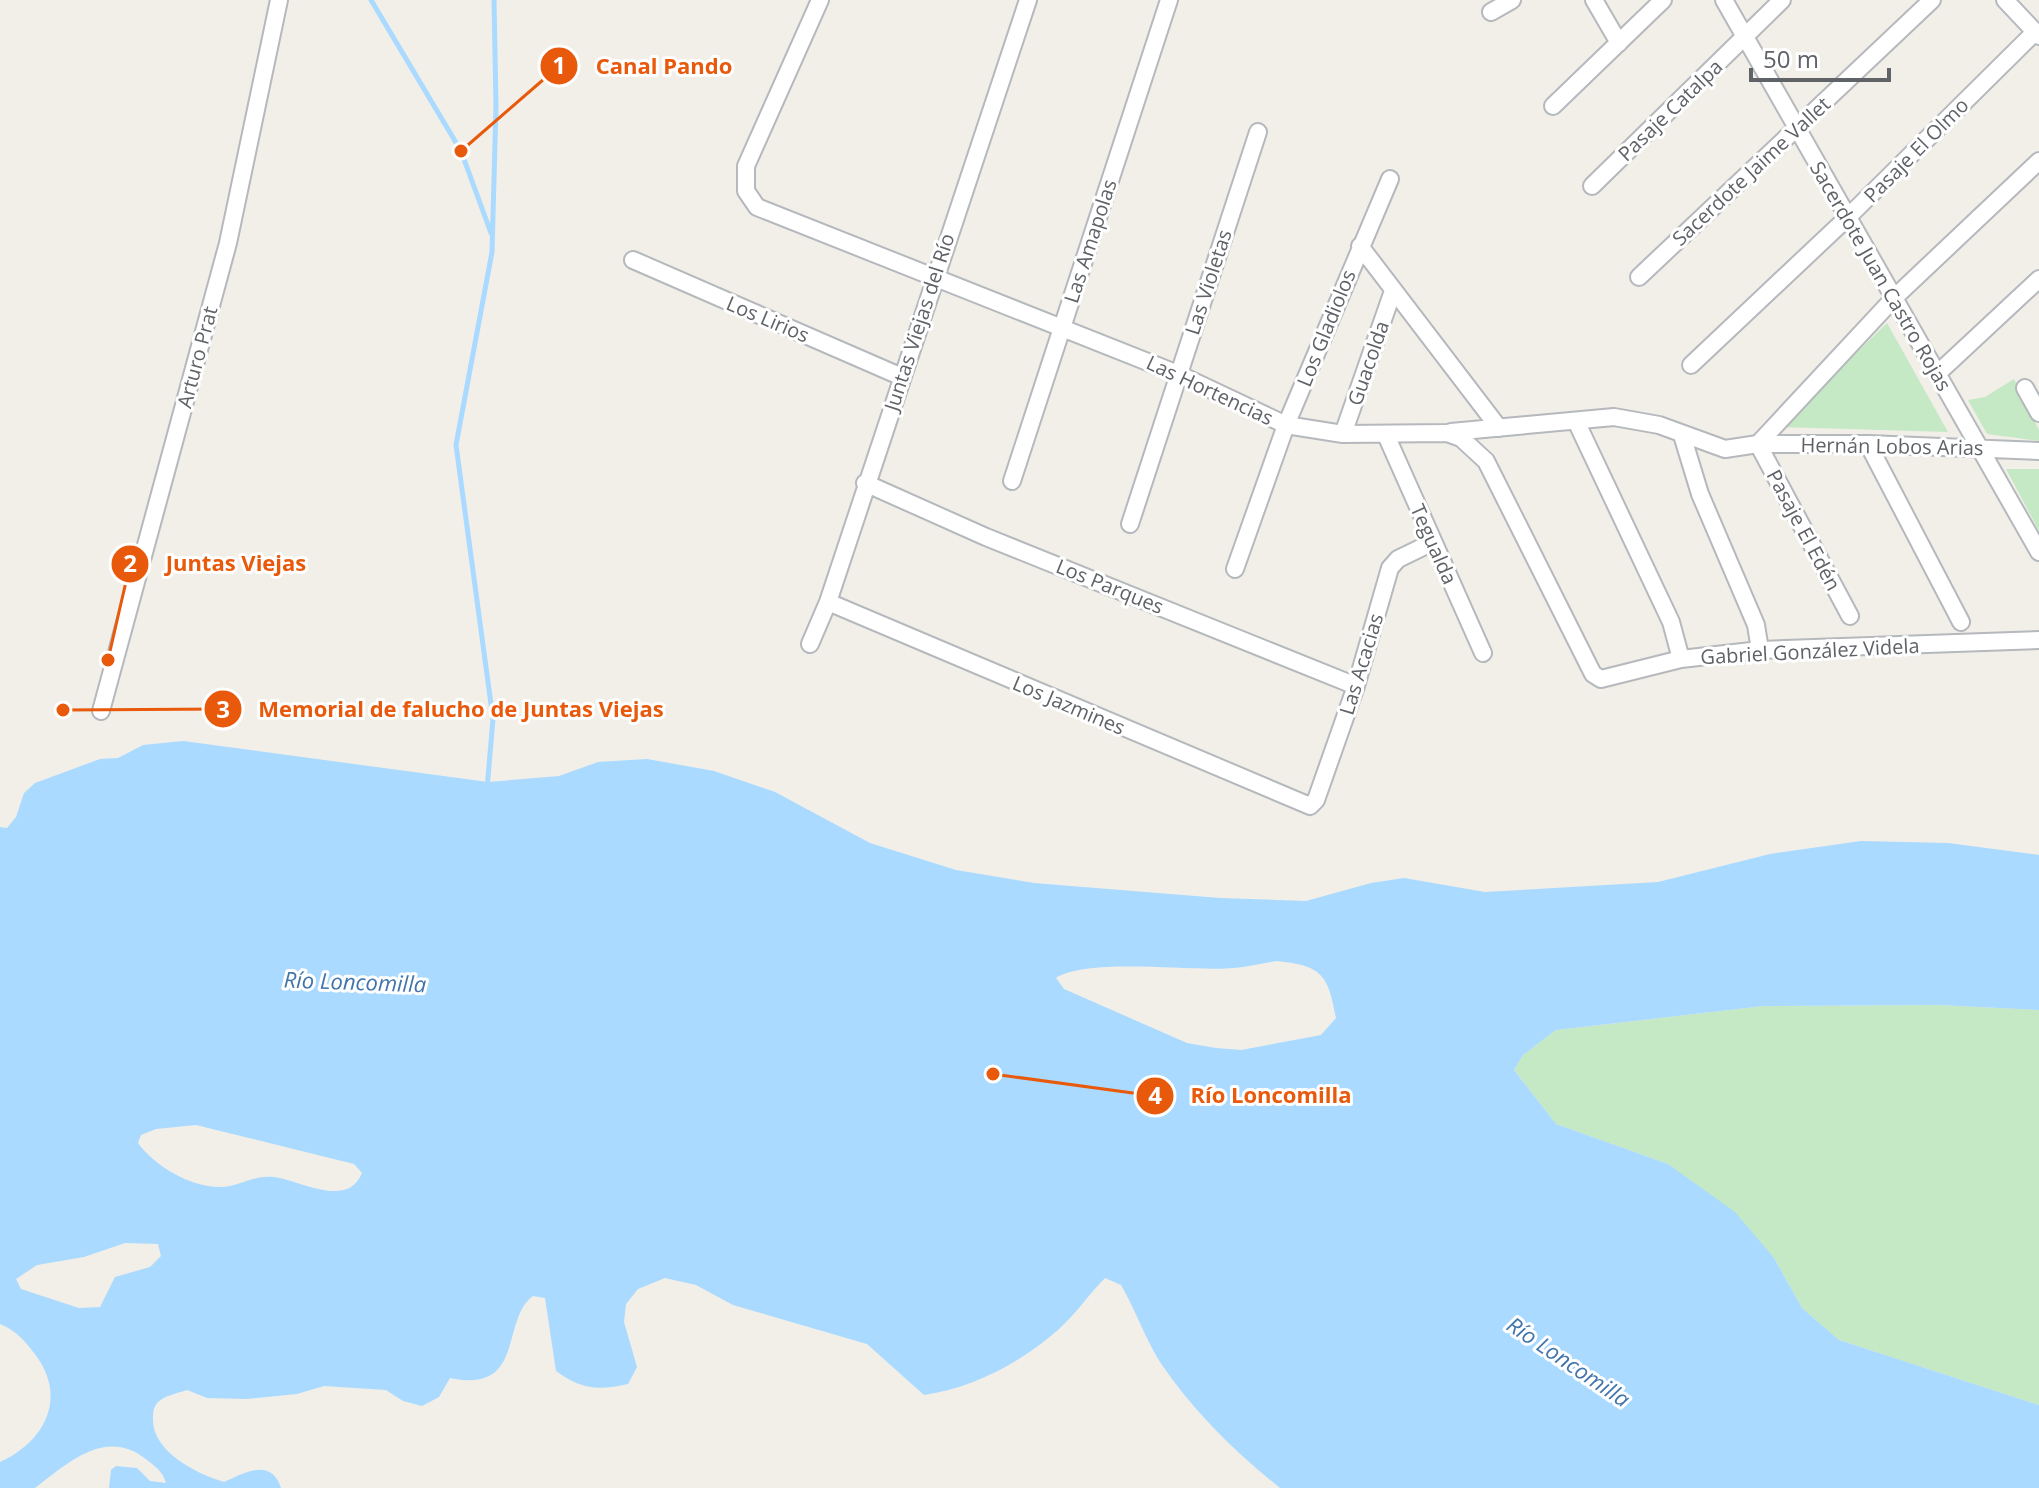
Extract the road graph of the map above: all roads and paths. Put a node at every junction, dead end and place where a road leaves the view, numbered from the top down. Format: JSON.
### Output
{"nodes":[{"id":1,"x":279,"y":0,"type":"edge"},
{"id":2,"x":820,"y":0,"type":"edge"},
{"id":3,"x":1028,"y":0,"type":"edge"},
{"id":4,"x":1169,"y":0,"type":"edge"},
{"id":5,"x":1512,"y":0,"type":"edge"},
{"id":6,"x":1594,"y":0,"type":"edge"},
{"id":7,"x":1663,"y":0,"type":"edge"},
{"id":8,"x":1724,"y":0,"type":"edge"},
{"id":9,"x":1782,"y":0,"type":"edge"},
{"id":10,"x":1932,"y":0,"type":"edge"},
{"id":11,"x":2005,"y":0,"type":"edge"},
{"id":12,"x":1491,"y":12,"type":"dead end"},
{"id":13,"x":2037,"y":34,"type":"edge"},
{"id":14,"x":1745,"y":37,"type":"junction"},
{"id":15,"x":1619,"y":43,"type":"junction"},
{"id":16,"x":1553,"y":106,"type":"dead end"},
{"id":17,"x":1797,"y":127,"type":"junction"},
{"id":18,"x":1258,"y":132,"type":"dead end"},
{"id":19,"x":2039,"y":161,"type":"edge"},
{"id":20,"x":1390,"y":179,"type":"dead end"},
{"id":21,"x":1592,"y":186,"type":"dead end"},
{"id":22,"x":1848,"y":217,"type":"junction"},
{"id":23,"x":1360,"y":246,"type":"junction"},
{"id":24,"x":633,"y":260,"type":"dead end"},
{"id":25,"x":1639,"y":277,"type":"dead end"},
{"id":26,"x":933,"y":279,"type":"junction"},
{"id":27,"x":2039,"y":279,"type":"edge"},
{"id":28,"x":1393,"y":291,"type":"junction"},
{"id":29,"x":1894,"y":298,"type":"junction"},
{"id":30,"x":1062,"y":327,"type":"junction"},
{"id":31,"x":1691,"y":365,"type":"dead end"},
{"id":32,"x":1178,"y":374,"type":"junction"},
{"id":33,"x":1937,"y":374,"type":"junction"},
{"id":34,"x":902,"y":377,"type":"junction"},
{"id":35,"x":2025,"y":388,"type":"dead end"},
{"id":36,"x":2039,"y":413,"type":"edge"},
{"id":37,"x":1576,"y":421,"type":"junction"},
{"id":38,"x":1286,"y":425,"type":"junction"},
{"id":39,"x":1499,"y":428,"type":"junction"},
{"id":40,"x":1447,"y":433,"type":"junction"},
{"id":41,"x":1343,"y":434,"type":"junction"},
{"id":42,"x":1386,"y":435,"type":"junction"},
{"id":43,"x":1682,"y":435,"type":"junction"},
{"id":44,"x":1868,"y":444,"type":"junction"},
{"id":45,"x":1751,"y":445,"type":"junction"},
{"id":46,"x":1979,"y":447,"type":"junction"},
{"id":47,"x":2039,"y":451,"type":"edge"},
{"id":48,"x":1012,"y":481,"type":"dead end"},
{"id":49,"x":865,"y":483,"type":"junction"},
{"id":50,"x":1130,"y":524,"type":"dead end"},
{"id":51,"x":1433,"y":542,"type":"junction"},
{"id":52,"x":2039,"y":552,"type":"edge"},
{"id":53,"x":1235,"y":569,"type":"dead end"},
{"id":54,"x":828,"y":602,"type":"junction"},
{"id":55,"x":1850,"y":616,"type":"dead end"},
{"id":56,"x":1961,"y":622,"type":"dead end"},
{"id":57,"x":2039,"y":640,"type":"edge"},
{"id":58,"x":810,"y":644,"type":"dead end"},
{"id":59,"x":1760,"y":650,"type":"junction"},
{"id":60,"x":1483,"y":653,"type":"dead end"},
{"id":61,"x":1681,"y":659,"type":"junction"},
{"id":62,"x":1356,"y":686,"type":"junction"},
{"id":63,"x":101,"y":711,"type":"dead end"},
{"id":64,"x":1310,"y":806,"type":"joint"}],
"edges":[{"from":1,"to":63,"type":"street","name":"Arturo Prat"},
{"from":2,"to":26,"type":"street","name":"Las Hortencias"},
{"from":3,"to":26,"type":"street","name":"Juntas Viejas del Río"},
{"from":4,"to":30,"type":"street","name":"Las Amapolas"},
{"from":5,"to":12,"type":"street"},
{"from":6,"to":15,"type":"street"},
{"from":7,"to":15,"type":"street"},
{"from":8,"to":14,"type":"street","name":"Sacerdote Juan Castro Rojas"},
{"from":9,"to":14,"type":"street","name":"Pasaje Catalpa"},
{"from":10,"to":17,"type":"street","name":"Sacerdote Jaime Vallet"},
{"from":11,"to":13,"type":"street"},
{"from":13,"to":22,"type":"street","name":"Pasaje El Olmo"},
{"from":14,"to":17,"type":"street","name":"Sacerdote Juan Castro Rojas"},
{"from":14,"to":21,"type":"street","name":"Pasaje Catalpa"},
{"from":15,"to":16,"type":"street"},
{"from":17,"to":22,"type":"street","name":"Sacerdote Juan Castro Rojas"},
{"from":17,"to":25,"type":"street","name":"Sacerdote Jaime Vallet"},
{"from":18,"to":32,"type":"street","name":"Las Violetas"},
{"from":19,"to":29,"type":"street"},
{"from":20,"to":23,"type":"street","name":"Los Gladiolos"},
{"from":22,"to":29,"type":"street","name":"Sacerdote Juan Castro Rojas"},
{"from":22,"to":31,"type":"street","name":"Pasaje El Olmo"},
{"from":23,"to":28,"type":"street"},
{"from":23,"to":38,"type":"street","name":"Los Gladiolos"},
{"from":24,"to":34,"type":"street","name":"Los Lirios"},
{"from":26,"to":30,"type":"street","name":"Las Hortencias"},
{"from":26,"to":34,"type":"street","name":"Juntas Viejas del Río"},
{"from":27,"to":33,"type":"street"},
{"from":28,"to":39,"type":"street"},
{"from":28,"to":41,"type":"street","name":"Guacolda"},
{"from":29,"to":33,"type":"street","name":"Sacerdote Juan Castro Rojas"},
{"from":29,"to":45,"type":"street"},
{"from":30,"to":32,"type":"street","name":"Las Hortencias"},
{"from":30,"to":48,"type":"street","name":"Las Amapolas"},
{"from":32,"to":38,"type":"street","name":"Las Hortencias"},
{"from":32,"to":50,"type":"street","name":"Las Violetas"},
{"from":33,"to":46,"type":"street","name":"Sacerdote Juan Castro Rojas"},
{"from":34,"to":49,"type":"street","name":"Juntas Viejas del Río"},
{"from":35,"to":36,"type":"street"},
{"from":37,"to":39,"type":"street","name":"Las Hortencias"},
{"from":37,"to":43,"type":"street","name":"Hernán Lobos Arias"},
{"from":37,"to":61,"type":"street"},
{"from":38,"to":41,"type":"street","name":"Las Hortencias"},
{"from":38,"to":53,"type":"street","name":"Los Gladiolos"},
{"from":39,"to":40,"type":"street","name":"Las Hortencias"},
{"from":40,"to":42,"type":"street","name":"Las Hortencias"},
{"from":40,"to":61,"type":"street","name":"Gabriel González Videla"},
{"from":41,"to":42,"type":"street","name":"Las Hortencias"},
{"from":42,"to":51,"type":"street","name":"Tegualda"},
{"from":43,"to":45,"type":"street","name":"Hernán Lobos Arias"},
{"from":43,"to":59,"type":"street"},
{"from":44,"to":45,"type":"street","name":"Hernán Lobos Arias"},
{"from":44,"to":46,"type":"street","name":"Hernán Lobos Arias"},
{"from":44,"to":56,"type":"street"},
{"from":45,"to":55,"type":"street","name":"Pasaje El Edén"},
{"from":46,"to":47,"type":"street","name":"Hernán Lobos Arias"},
{"from":46,"to":52,"type":"street","name":"Sacerdote Juan Castro Rojas"},
{"from":49,"to":54,"type":"street","name":"Juntas Viejas del Río"},
{"from":49,"to":62,"type":"street","name":"Los Parques"},
{"from":51,"to":60,"type":"street","name":"Tegualda"},
{"from":51,"to":62,"type":"street","name":"Las Acacias"},
{"from":54,"to":58,"type":"street","name":"Juntas Viejas del Río"},
{"from":54,"to":64,"type":"street","name":"Los Jazmines"},
{"from":57,"to":59,"type":"street","name":"Gabriel González Videla"},
{"from":59,"to":61,"type":"street","name":"Gabriel González Videla"},
{"from":62,"to":64,"type":"street","name":"Las Acacias"}]}
